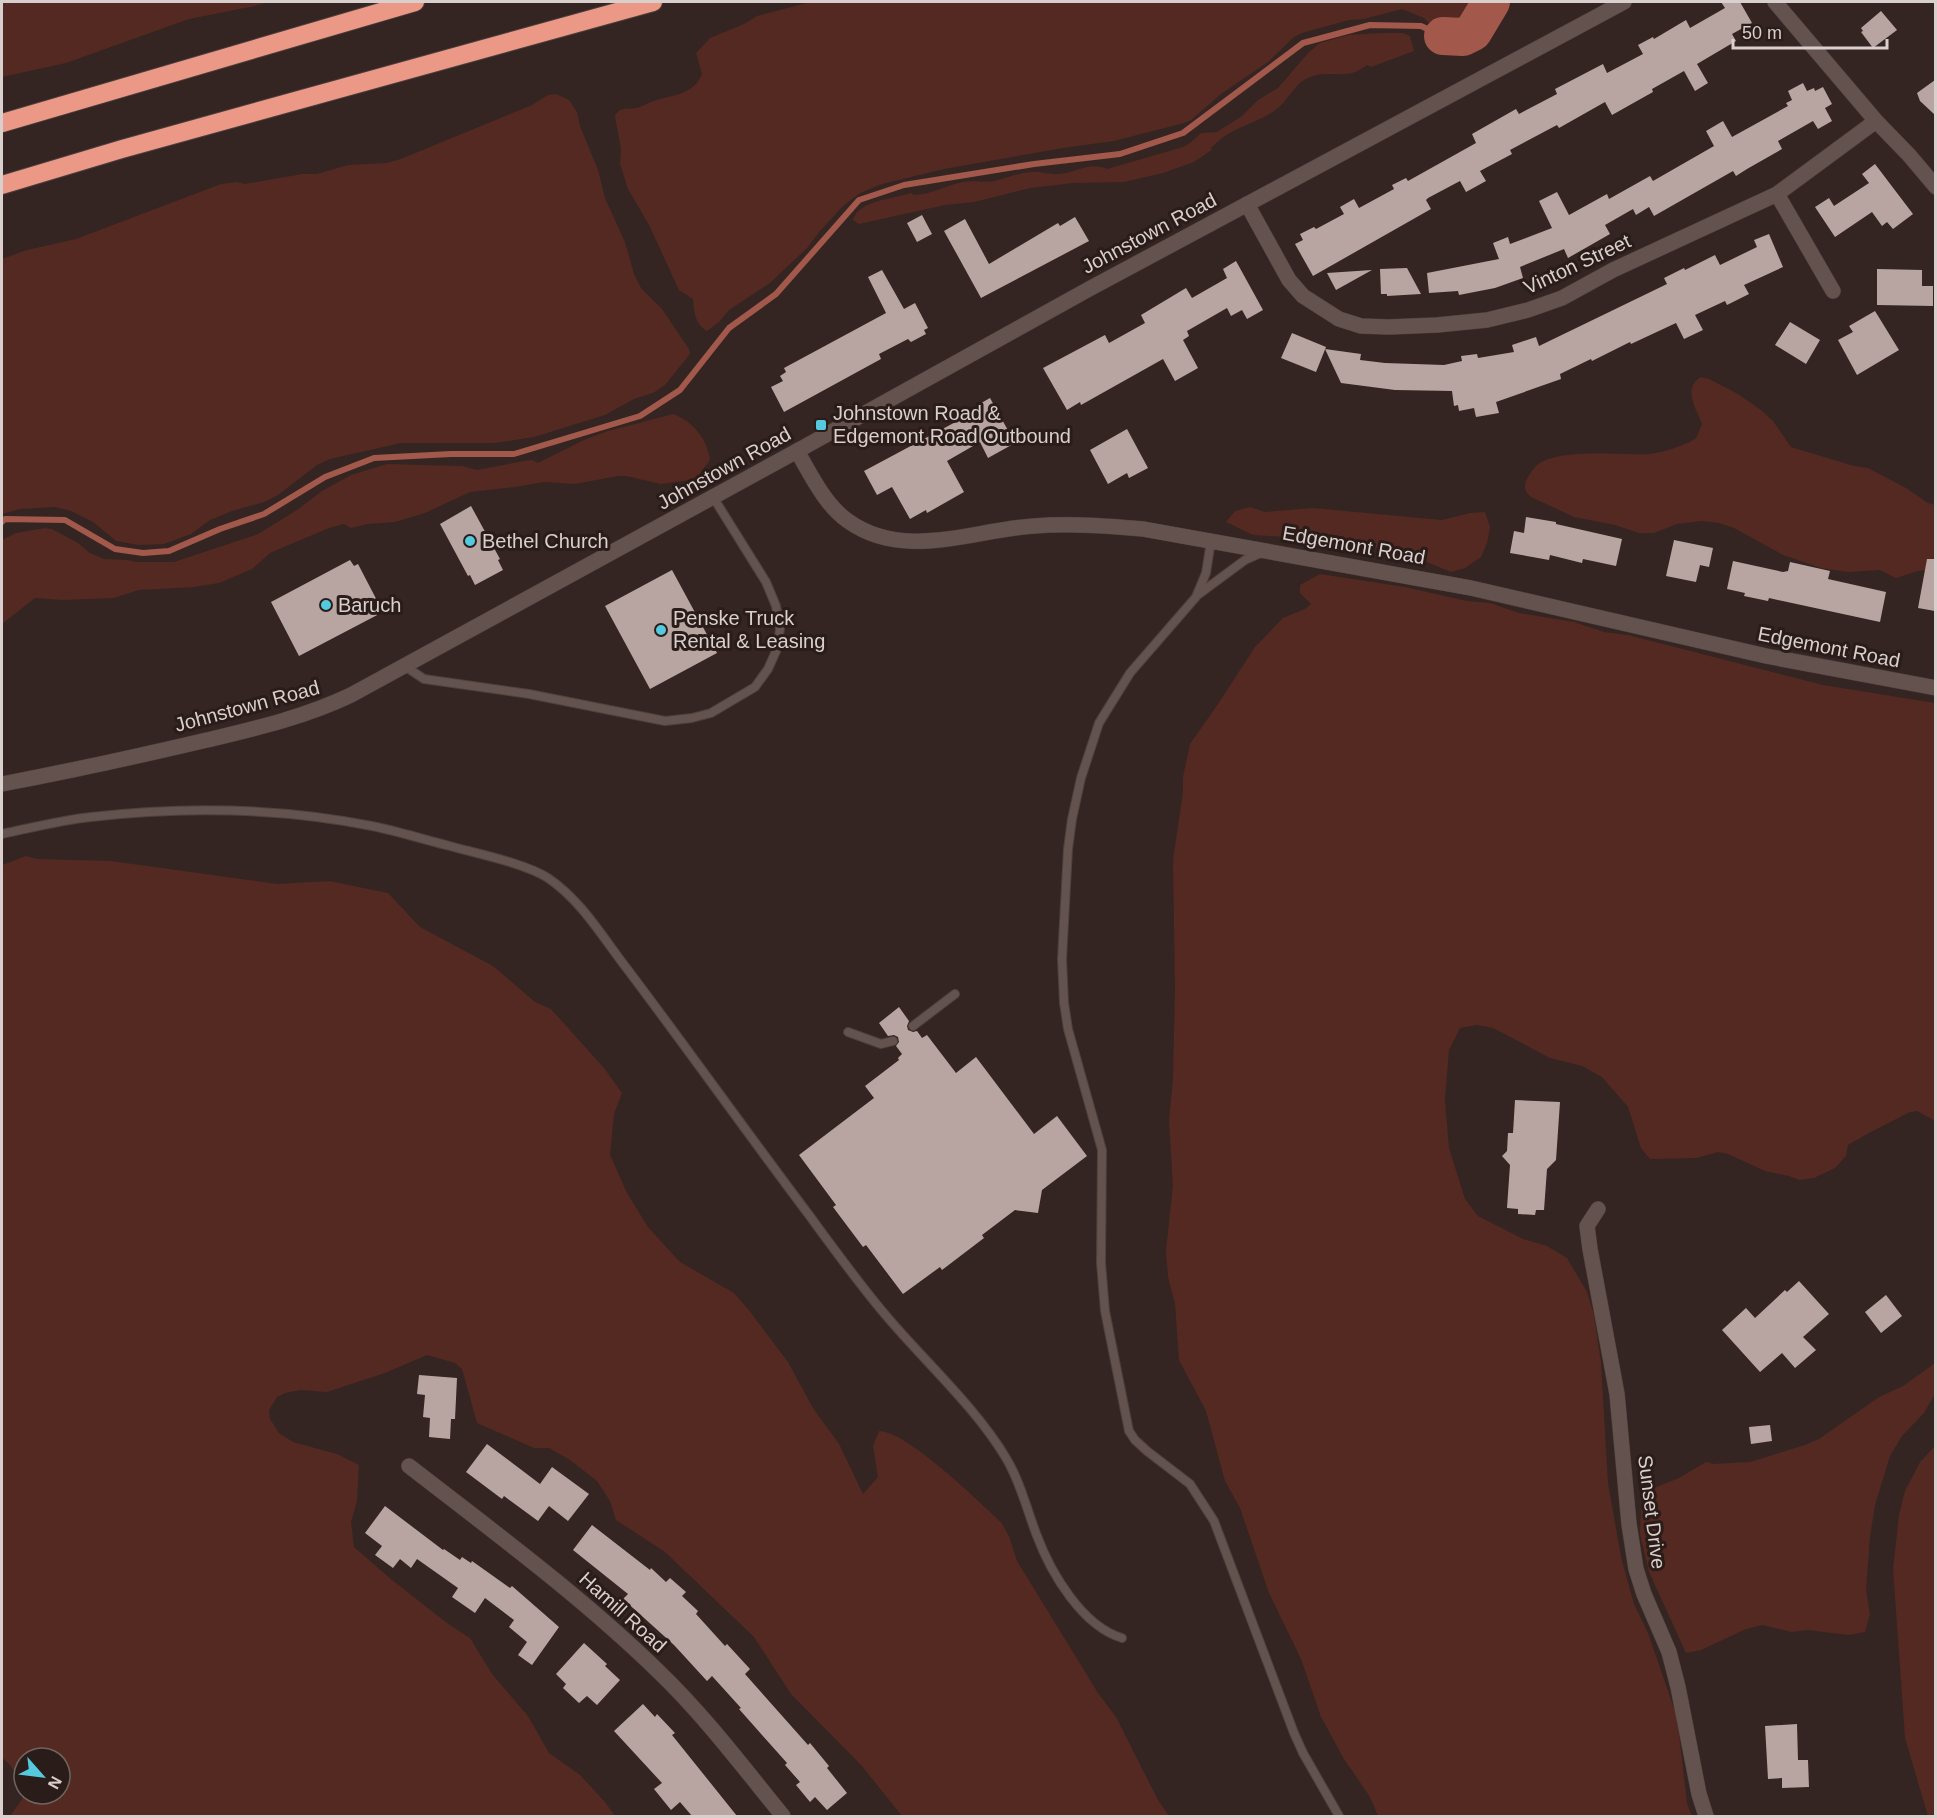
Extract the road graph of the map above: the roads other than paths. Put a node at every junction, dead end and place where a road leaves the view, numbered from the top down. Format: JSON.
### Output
{"nodes":[{"id":1,"x":415,"y":2,"type":"edge"},
{"id":2,"x":653,"y":2,"type":"edge"},
{"id":3,"x":1624,"y":2,"type":"edge"},
{"id":4,"x":1775,"y":2,"type":"edge"},
{"id":5,"x":1876,"y":122,"type":"junction"},
{"id":6,"x":2,"y":123,"type":"edge"},
{"id":7,"x":2,"y":185,"type":"edge"},
{"id":8,"x":1935,"y":187,"type":"edge"},
{"id":9,"x":1777,"y":194,"type":"junction"},
{"id":10,"x":1247,"y":204,"type":"junction"},
{"id":11,"x":1833,"y":291,"type":"dead end"},
{"id":12,"x":797,"y":451,"type":"junction"},
{"id":13,"x":713,"y":497,"type":"junction"},
{"id":14,"x":1211,"y":541,"type":"junction"},
{"id":15,"x":1267,"y":551,"type":"junction"},
{"id":16,"x":1196,"y":597,"type":"junction"},
{"id":17,"x":406,"y":667,"type":"junction"},
{"id":18,"x":1935,"y":688,"type":"edge"},
{"id":19,"x":2,"y":784,"type":"edge"},
{"id":20,"x":2,"y":834,"type":"edge"},
{"id":21,"x":955,"y":994,"type":"dead end"},
{"id":22,"x":913,"y":1026,"type":"dead end"},
{"id":23,"x":848,"y":1032,"type":"dead end"},
{"id":24,"x":892,"y":1041,"type":"dead end"},
{"id":25,"x":1598,"y":1209,"type":"dead end"},
{"id":26,"x":409,"y":1466,"type":"dead end"},
{"id":27,"x":1122,"y":1638,"type":"dead end"},
{"id":28,"x":783,"y":1816,"type":"edge"},
{"id":29,"x":1339,"y":1816,"type":"edge"},
{"id":30,"x":1706,"y":1816,"type":"edge"}],
"edges":[{"from":1,"to":6,"type":"highway"},
{"from":2,"to":7,"type":"highway"},
{"from":3,"to":10,"type":"street","name":"Johnstown Road"},
{"from":4,"to":5,"type":"street"},
{"from":5,"to":8,"type":"street"},
{"from":5,"to":9,"type":"street","name":"Vinton Street"},
{"from":9,"to":10,"type":"street","name":"Vinton Street"},
{"from":9,"to":11,"type":"street"},
{"from":10,"to":12,"type":"street","name":"Johnstown Road"},
{"from":12,"to":13,"type":"street","name":"Johnstown Road"},
{"from":12,"to":14,"type":"street","name":"Edgemont Road"},
{"from":13,"to":17,"type":"street","name":"Johnstown Road"},
{"from":13,"to":17,"type":"lane"},
{"from":14,"to":15,"type":"street","name":"Edgemont Road"},
{"from":14,"to":16,"type":"lane"},
{"from":15,"to":16,"type":"lane"},
{"from":15,"to":18,"type":"street","name":"Edgemont Road"},
{"from":16,"to":29,"type":"lane"},
{"from":17,"to":19,"type":"street","name":"Johnstown Road"},
{"from":20,"to":27,"type":"lane"},
{"from":21,"to":22,"type":"lane"},
{"from":23,"to":24,"type":"lane"},
{"from":25,"to":30,"type":"street","name":"Sunset Drive"},
{"from":26,"to":28,"type":"street","name":"Hamill Road"}]}
